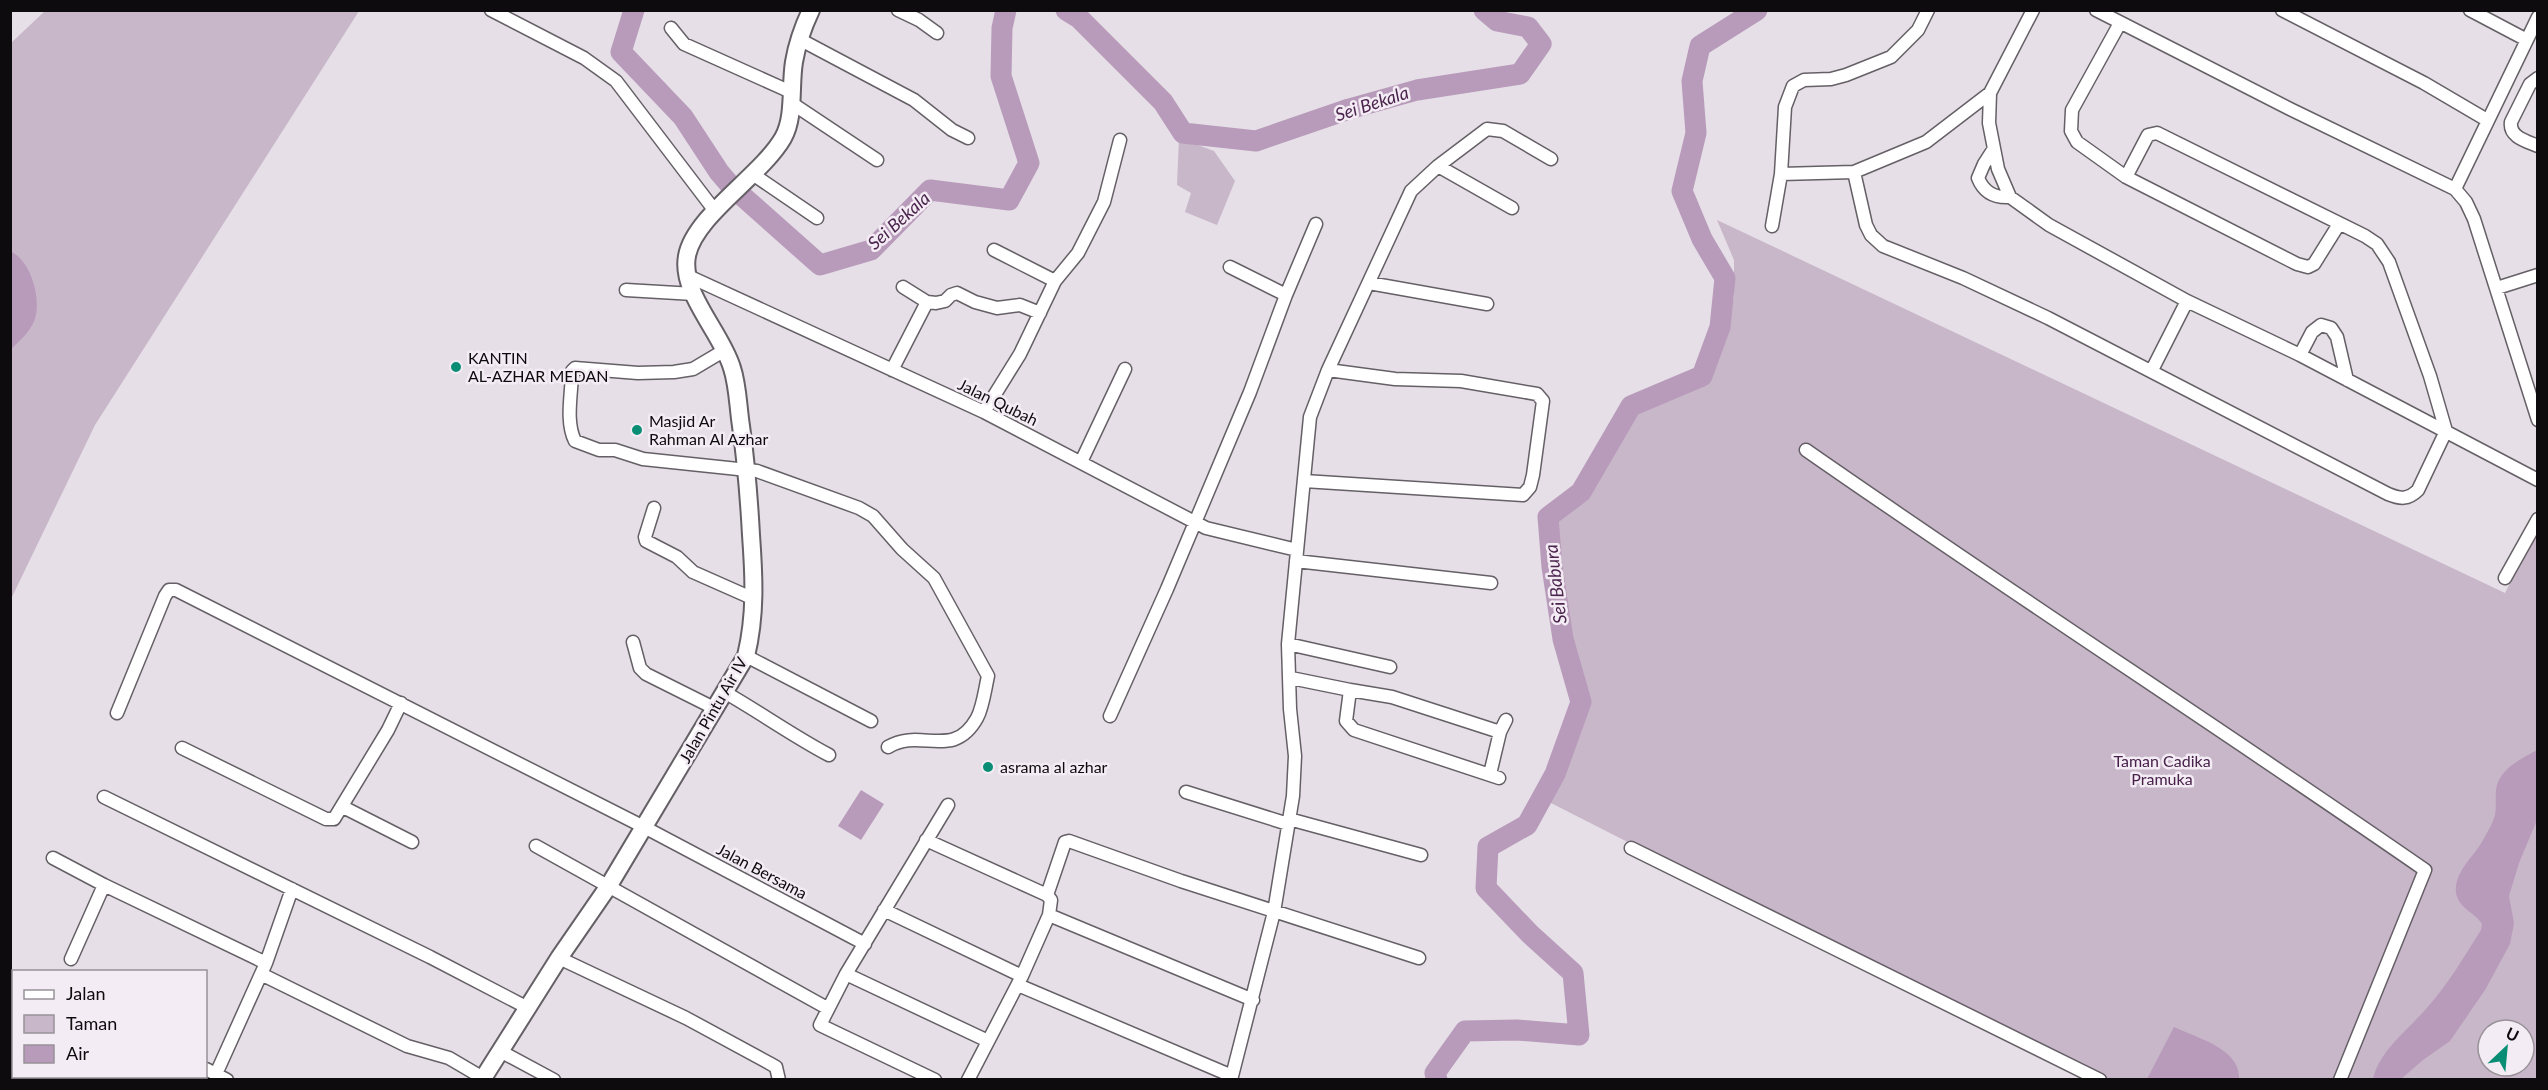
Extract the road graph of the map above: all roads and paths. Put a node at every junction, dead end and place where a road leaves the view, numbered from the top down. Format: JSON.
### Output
{"nodes":[{"id":1,"x":491,"y":10,"type":"edge"},
{"id":2,"x":811,"y":10,"type":"edge"},
{"id":3,"x":898,"y":10,"type":"edge"},
{"id":4,"x":1928,"y":10,"type":"edge"},
{"id":5,"x":2033,"y":10,"type":"edge"},
{"id":6,"x":2096,"y":10,"type":"edge"},
{"id":7,"x":2282,"y":10,"type":"edge"},
{"id":8,"x":2470,"y":10,"type":"edge"},
{"id":9,"x":2538,"y":16,"type":"edge"},
{"id":10,"x":2120,"y":23,"type":"junction"},
{"id":11,"x":671,"y":28,"type":"dead end"},
{"id":12,"x":937,"y":33,"type":"dead end"},
{"id":13,"x":799,"y":39,"type":"junction"},
{"id":14,"x":2525,"y":39,"type":"junction"},
{"id":15,"x":2538,"y":78,"type":"edge"},
{"id":16,"x":1990,"y":93,"type":"junction"},
{"id":17,"x":791,"y":97,"type":"junction"},
{"id":18,"x":2487,"y":120,"type":"junction"},
{"id":19,"x":968,"y":138,"type":"dead end"},
{"id":20,"x":1120,"y":140,"type":"dead end"},
{"id":21,"x":2538,"y":146,"type":"edge"},
{"id":22,"x":1993,"y":150,"type":"junction"},
{"id":23,"x":1551,"y":159,"type":"dead end"},
{"id":24,"x":877,"y":160,"type":"dead end"},
{"id":25,"x":1438,"y":166,"type":"junction"},
{"id":26,"x":1854,"y":172,"type":"junction"},
{"id":27,"x":1781,"y":174,"type":"junction"},
{"id":28,"x":752,"y":177,"type":"junction"},
{"id":29,"x":2126,"y":177,"type":"junction"},
{"id":30,"x":2455,"y":189,"type":"junction"},
{"id":31,"x":2010,"y":197,"type":"junction"},
{"id":32,"x":720,"y":206,"type":"junction"},
{"id":33,"x":1512,"y":208,"type":"dead end"},
{"id":34,"x":817,"y":218,"type":"dead end"},
{"id":35,"x":1316,"y":224,"type":"dead end"},
{"id":36,"x":2339,"y":224,"type":"junction"},
{"id":37,"x":1772,"y":226,"type":"dead end"},
{"id":38,"x":994,"y":250,"type":"dead end"},
{"id":39,"x":1230,"y":267,"type":"dead end"},
{"id":40,"x":686,"y":275,"type":"junction"},
{"id":41,"x":2538,"y":275,"type":"edge"},
{"id":42,"x":1055,"y":281,"type":"junction"},
{"id":43,"x":1369,"y":283,"type":"junction"},
{"id":44,"x":903,"y":287,"type":"dead end"},
{"id":45,"x":2497,"y":288,"type":"junction"},
{"id":46,"x":626,"y":290,"type":"dead end"},
{"id":47,"x":694,"y":294,"type":"junction"},
{"id":48,"x":1286,"y":295,"type":"junction"},
{"id":49,"x":2187,"y":301,"type":"junction"},
{"id":50,"x":927,"y":302,"type":"junction"},
{"id":51,"x":1487,"y":304,"type":"dead end"},
{"id":52,"x":1040,"y":313,"type":"junction"},
{"id":53,"x":725,"y":350,"type":"junction"},
{"id":54,"x":2300,"y":355,"type":"junction"},
{"id":55,"x":1125,"y":369,"type":"dead end"},
{"id":56,"x":892,"y":370,"type":"junction"},
{"id":57,"x":1328,"y":370,"type":"junction"},
{"id":58,"x":2152,"y":370,"type":"junction"},
{"id":59,"x":2347,"y":380,"type":"junction"},
{"id":60,"x":984,"y":412,"type":"junction"},
{"id":61,"x":2538,"y":420,"type":"edge"},
{"id":62,"x":2446,"y":431,"type":"junction"},
{"id":63,"x":1806,"y":450,"type":"dead end"},
{"id":64,"x":1081,"y":462,"type":"junction"},
{"id":65,"x":747,"y":469,"type":"junction"},
{"id":66,"x":2538,"y":480,"type":"edge"},
{"id":67,"x":1304,"y":481,"type":"junction"},
{"id":68,"x":654,"y":508,"type":"dead end"},
{"id":69,"x":2538,"y":519,"type":"edge"},
{"id":70,"x":1194,"y":523,"type":"junction"},
{"id":71,"x":1297,"y":556,"type":"junction"},
{"id":72,"x":2505,"y":578,"type":"dead end"},
{"id":73,"x":1491,"y":583,"type":"dead end"},
{"id":74,"x":754,"y":599,"type":"junction"},
{"id":75,"x":633,"y":642,"type":"dead end"},
{"id":76,"x":1288,"y":644,"type":"junction"},
{"id":77,"x":746,"y":656,"type":"junction"},
{"id":78,"x":1390,"y":667,"type":"dead end"},
{"id":79,"x":1291,"y":678,"type":"junction"},
{"id":80,"x":1350,"y":690,"type":"junction"},
{"id":81,"x":726,"y":693,"type":"junction"},
{"id":82,"x":401,"y":703,"type":"junction"},
{"id":83,"x":716,"y":709,"type":"junction"},
{"id":84,"x":117,"y":712,"type":"dead end"},
{"id":85,"x":1110,"y":716,"type":"dead end"},
{"id":86,"x":1506,"y":720,"type":"dead end"},
{"id":87,"x":871,"y":721,"type":"dead end"},
{"id":88,"x":1500,"y":732,"type":"junction"},
{"id":89,"x":888,"y":747,"type":"dead end"},
{"id":90,"x":182,"y":748,"type":"dead end"},
{"id":91,"x":829,"y":754,"type":"dead end"},
{"id":92,"x":1186,"y":792,"type":"dead end"},
{"id":93,"x":104,"y":797,"type":"dead end"},
{"id":94,"x":948,"y":805,"type":"dead end"},
{"id":95,"x":343,"y":807,"type":"junction"},
{"id":96,"x":1289,"y":821,"type":"junction"},
{"id":97,"x":644,"y":827,"type":"junction"},
{"id":98,"x":926,"y":840,"type":"junction"},
{"id":99,"x":412,"y":842,"type":"dead end"},
{"id":100,"x":536,"y":846,"type":"dead end"},
{"id":101,"x":1631,"y":848,"type":"dead end"},
{"id":102,"x":1421,"y":855,"type":"dead end"},
{"id":103,"x":53,"y":858,"type":"dead end"},
{"id":104,"x":104,"y":885,"type":"junction"},
{"id":105,"x":608,"y":887,"type":"junction"},
{"id":106,"x":292,"y":889,"type":"junction"},
{"id":107,"x":1047,"y":895,"type":"junction"},
{"id":108,"x":884,"y":910,"type":"junction"},
{"id":109,"x":1274,"y":912,"type":"junction"},
{"id":110,"x":1049,"y":915,"type":"junction"},
{"id":111,"x":865,"y":944,"type":"junction"},
{"id":112,"x":560,"y":958,"type":"junction"},
{"id":113,"x":1419,"y":958,"type":"dead end"},
{"id":114,"x":72,"y":959,"type":"dead end"},
{"id":115,"x":263,"y":968,"type":"junction"},
{"id":116,"x":846,"y":975,"type":"junction"},
{"id":117,"x":1020,"y":980,"type":"junction"},
{"id":118,"x":1253,"y":1000,"type":"junction"},
{"id":119,"x":528,"y":1008,"type":"junction"},
{"id":120,"x":827,"y":1008,"type":"junction"},
{"id":121,"x":988,"y":1041,"type":"junction"},
{"id":122,"x":500,"y":1051,"type":"junction"},
{"id":123,"x":216,"y":1074,"type":"edge"},
{"id":124,"x":483,"y":1078,"type":"edge"},
{"id":125,"x":1231,"y":1078,"type":"edge"},
{"id":126,"x":554,"y":1080,"type":"edge"},
{"id":127,"x":779,"y":1080,"type":"edge"},
{"id":128,"x":935,"y":1080,"type":"edge"},
{"id":129,"x":968,"y":1080,"type":"edge"},
{"id":130,"x":2100,"y":1080,"type":"edge"},
{"id":131,"x":2340,"y":1080,"type":"edge"}],
"edges":[{"from":1,"to":32,"type":"street"},
{"from":2,"to":13,"type":"main road"},
{"from":3,"to":12,"type":"street"},
{"from":4,"to":27,"type":"street"},
{"from":5,"to":16,"type":"street"},
{"from":6,"to":10,"type":"street"},
{"from":7,"to":18,"type":"street"},
{"from":8,"to":14,"type":"street"},
{"from":9,"to":14,"type":"street"},
{"from":10,"to":29,"type":"street"},
{"from":10,"to":30,"type":"street"},
{"from":11,"to":17,"type":"street"},
{"from":13,"to":17,"type":"main road"},
{"from":13,"to":19,"type":"street"},
{"from":14,"to":18,"type":"street"},
{"from":15,"to":21,"type":"street"},
{"from":16,"to":22,"type":"street"},
{"from":16,"to":26,"type":"street"},
{"from":17,"to":24,"type":"street"},
{"from":17,"to":28,"type":"main road"},
{"from":18,"to":30,"type":"street"},
{"from":20,"to":42,"type":"street"},
{"from":22,"to":31,"type":"street"},
{"from":22,"to":31,"type":"street"},
{"from":23,"to":25,"type":"street"},
{"from":25,"to":33,"type":"street"},
{"from":25,"to":43,"type":"street"},
{"from":26,"to":27,"type":"street"},
{"from":26,"to":58,"type":"street"},
{"from":27,"to":37,"type":"street"},
{"from":28,"to":32,"type":"main road"},
{"from":28,"to":34,"type":"street"},
{"from":29,"to":36,"type":"street"},
{"from":29,"to":36,"type":"street"},
{"from":30,"to":45,"type":"street"},
{"from":31,"to":49,"type":"street"},
{"from":32,"to":40,"type":"main road"},
{"from":35,"to":48,"type":"street"},
{"from":36,"to":62,"type":"street"},
{"from":38,"to":42,"type":"street"},
{"from":39,"to":48,"type":"street"},
{"from":40,"to":47,"type":"main road","name":"Jalan Pintu Air IV"},
{"from":40,"to":56,"type":"street","name":"Jalan Qubah"},
{"from":41,"to":45,"type":"street"},
{"from":42,"to":52,"type":"street"},
{"from":43,"to":51,"type":"street"},
{"from":43,"to":57,"type":"street"},
{"from":44,"to":50,"type":"street"},
{"from":45,"to":61,"type":"street"},
{"from":46,"to":47,"type":"street"},
{"from":47,"to":53,"type":"main road","name":"Jalan Pintu Air IV"},
{"from":48,"to":70,"type":"street"},
{"from":49,"to":54,"type":"street"},
{"from":49,"to":58,"type":"street"},
{"from":50,"to":52,"type":"street"},
{"from":50,"to":56,"type":"street"},
{"from":52,"to":60,"type":"street"},
{"from":53,"to":65,"type":"main road","name":"Jalan Pintu Air IV"},
{"from":53,"to":65,"type":"street"},
{"from":54,"to":59,"type":"street"},
{"from":54,"to":59,"type":"street"},
{"from":55,"to":64,"type":"street"},
{"from":56,"to":60,"type":"street","name":"Jalan Qubah"},
{"from":57,"to":67,"type":"street"},
{"from":57,"to":67,"type":"street"},
{"from":58,"to":62,"type":"street"},
{"from":59,"to":62,"type":"street"},
{"from":60,"to":64,"type":"street","name":"Jalan Qubah"},
{"from":62,"to":66,"type":"street"},
{"from":63,"to":131,"type":"street"},
{"from":64,"to":70,"type":"street","name":"Jalan Qubah"},
{"from":65,"to":74,"type":"main road","name":"Jalan Pintu Air IV"},
{"from":65,"to":89,"type":"street"},
{"from":67,"to":71,"type":"street"},
{"from":68,"to":74,"type":"street"},
{"from":69,"to":72,"type":"street"},
{"from":70,"to":71,"type":"street","name":"Jalan Qubah"},
{"from":70,"to":85,"type":"street"},
{"from":71,"to":73,"type":"street","name":"Jalan Qubah"},
{"from":71,"to":76,"type":"street"},
{"from":74,"to":77,"type":"main road","name":"Jalan Pintu Air IV"},
{"from":75,"to":83,"type":"street"},
{"from":76,"to":78,"type":"street"},
{"from":76,"to":79,"type":"street"},
{"from":77,"to":81,"type":"main road","name":"Jalan Pintu Air IV"},
{"from":77,"to":87,"type":"street"},
{"from":79,"to":80,"type":"street"},
{"from":79,"to":96,"type":"street"},
{"from":80,"to":88,"type":"street"},
{"from":80,"to":88,"type":"street"},
{"from":81,"to":83,"type":"main road","name":"Jalan Pintu Air IV"},
{"from":81,"to":91,"type":"street"},
{"from":82,"to":84,"type":"street","name":"Jalan Bersama"},
{"from":82,"to":95,"type":"street"},
{"from":82,"to":97,"type":"street","name":"Jalan Bersama"},
{"from":83,"to":97,"type":"main road","name":"Jalan Pintu Air IV"},
{"from":86,"to":88,"type":"street"},
{"from":90,"to":95,"type":"street"},
{"from":92,"to":96,"type":"street"},
{"from":93,"to":106,"type":"street"},
{"from":94,"to":98,"type":"street"},
{"from":95,"to":99,"type":"street"},
{"from":96,"to":102,"type":"street"},
{"from":96,"to":109,"type":"street"},
{"from":97,"to":105,"type":"main road","name":"Jalan Pintu Air IV"},
{"from":97,"to":111,"type":"street","name":"Jalan Bersama"},
{"from":98,"to":107,"type":"street"},
{"from":98,"to":108,"type":"street"},
{"from":100,"to":105,"type":"street"},
{"from":101,"to":130,"type":"street"},
{"from":103,"to":104,"type":"street"},
{"from":104,"to":114,"type":"street"},
{"from":104,"to":115,"type":"street"},
{"from":105,"to":112,"type":"main road","name":"Jalan Pintu Air IV"},
{"from":105,"to":120,"type":"street"},
{"from":106,"to":115,"type":"street"},
{"from":106,"to":119,"type":"street"},
{"from":107,"to":109,"type":"street"},
{"from":107,"to":110,"type":"street"},
{"from":108,"to":111,"type":"street"},
{"from":108,"to":117,"type":"street"},
{"from":109,"to":113,"type":"street"},
{"from":109,"to":118,"type":"street"},
{"from":110,"to":117,"type":"street"},
{"from":110,"to":118,"type":"street"},
{"from":111,"to":116,"type":"street"},
{"from":112,"to":119,"type":"main road","name":"Jalan Pintu Air IV"},
{"from":112,"to":127,"type":"street"},
{"from":115,"to":123,"type":"street"},
{"from":115,"to":124,"type":"street"},
{"from":116,"to":120,"type":"street"},
{"from":116,"to":121,"type":"street"},
{"from":117,"to":121,"type":"street"},
{"from":117,"to":125,"type":"street"},
{"from":118,"to":125,"type":"street"},
{"from":119,"to":122,"type":"main road","name":"Jalan Pintu Air IV"},
{"from":120,"to":128,"type":"street"},
{"from":121,"to":129,"type":"street"},
{"from":122,"to":124,"type":"main road","name":"Jalan Pintu Air IV"},
{"from":122,"to":126,"type":"street"}]}
